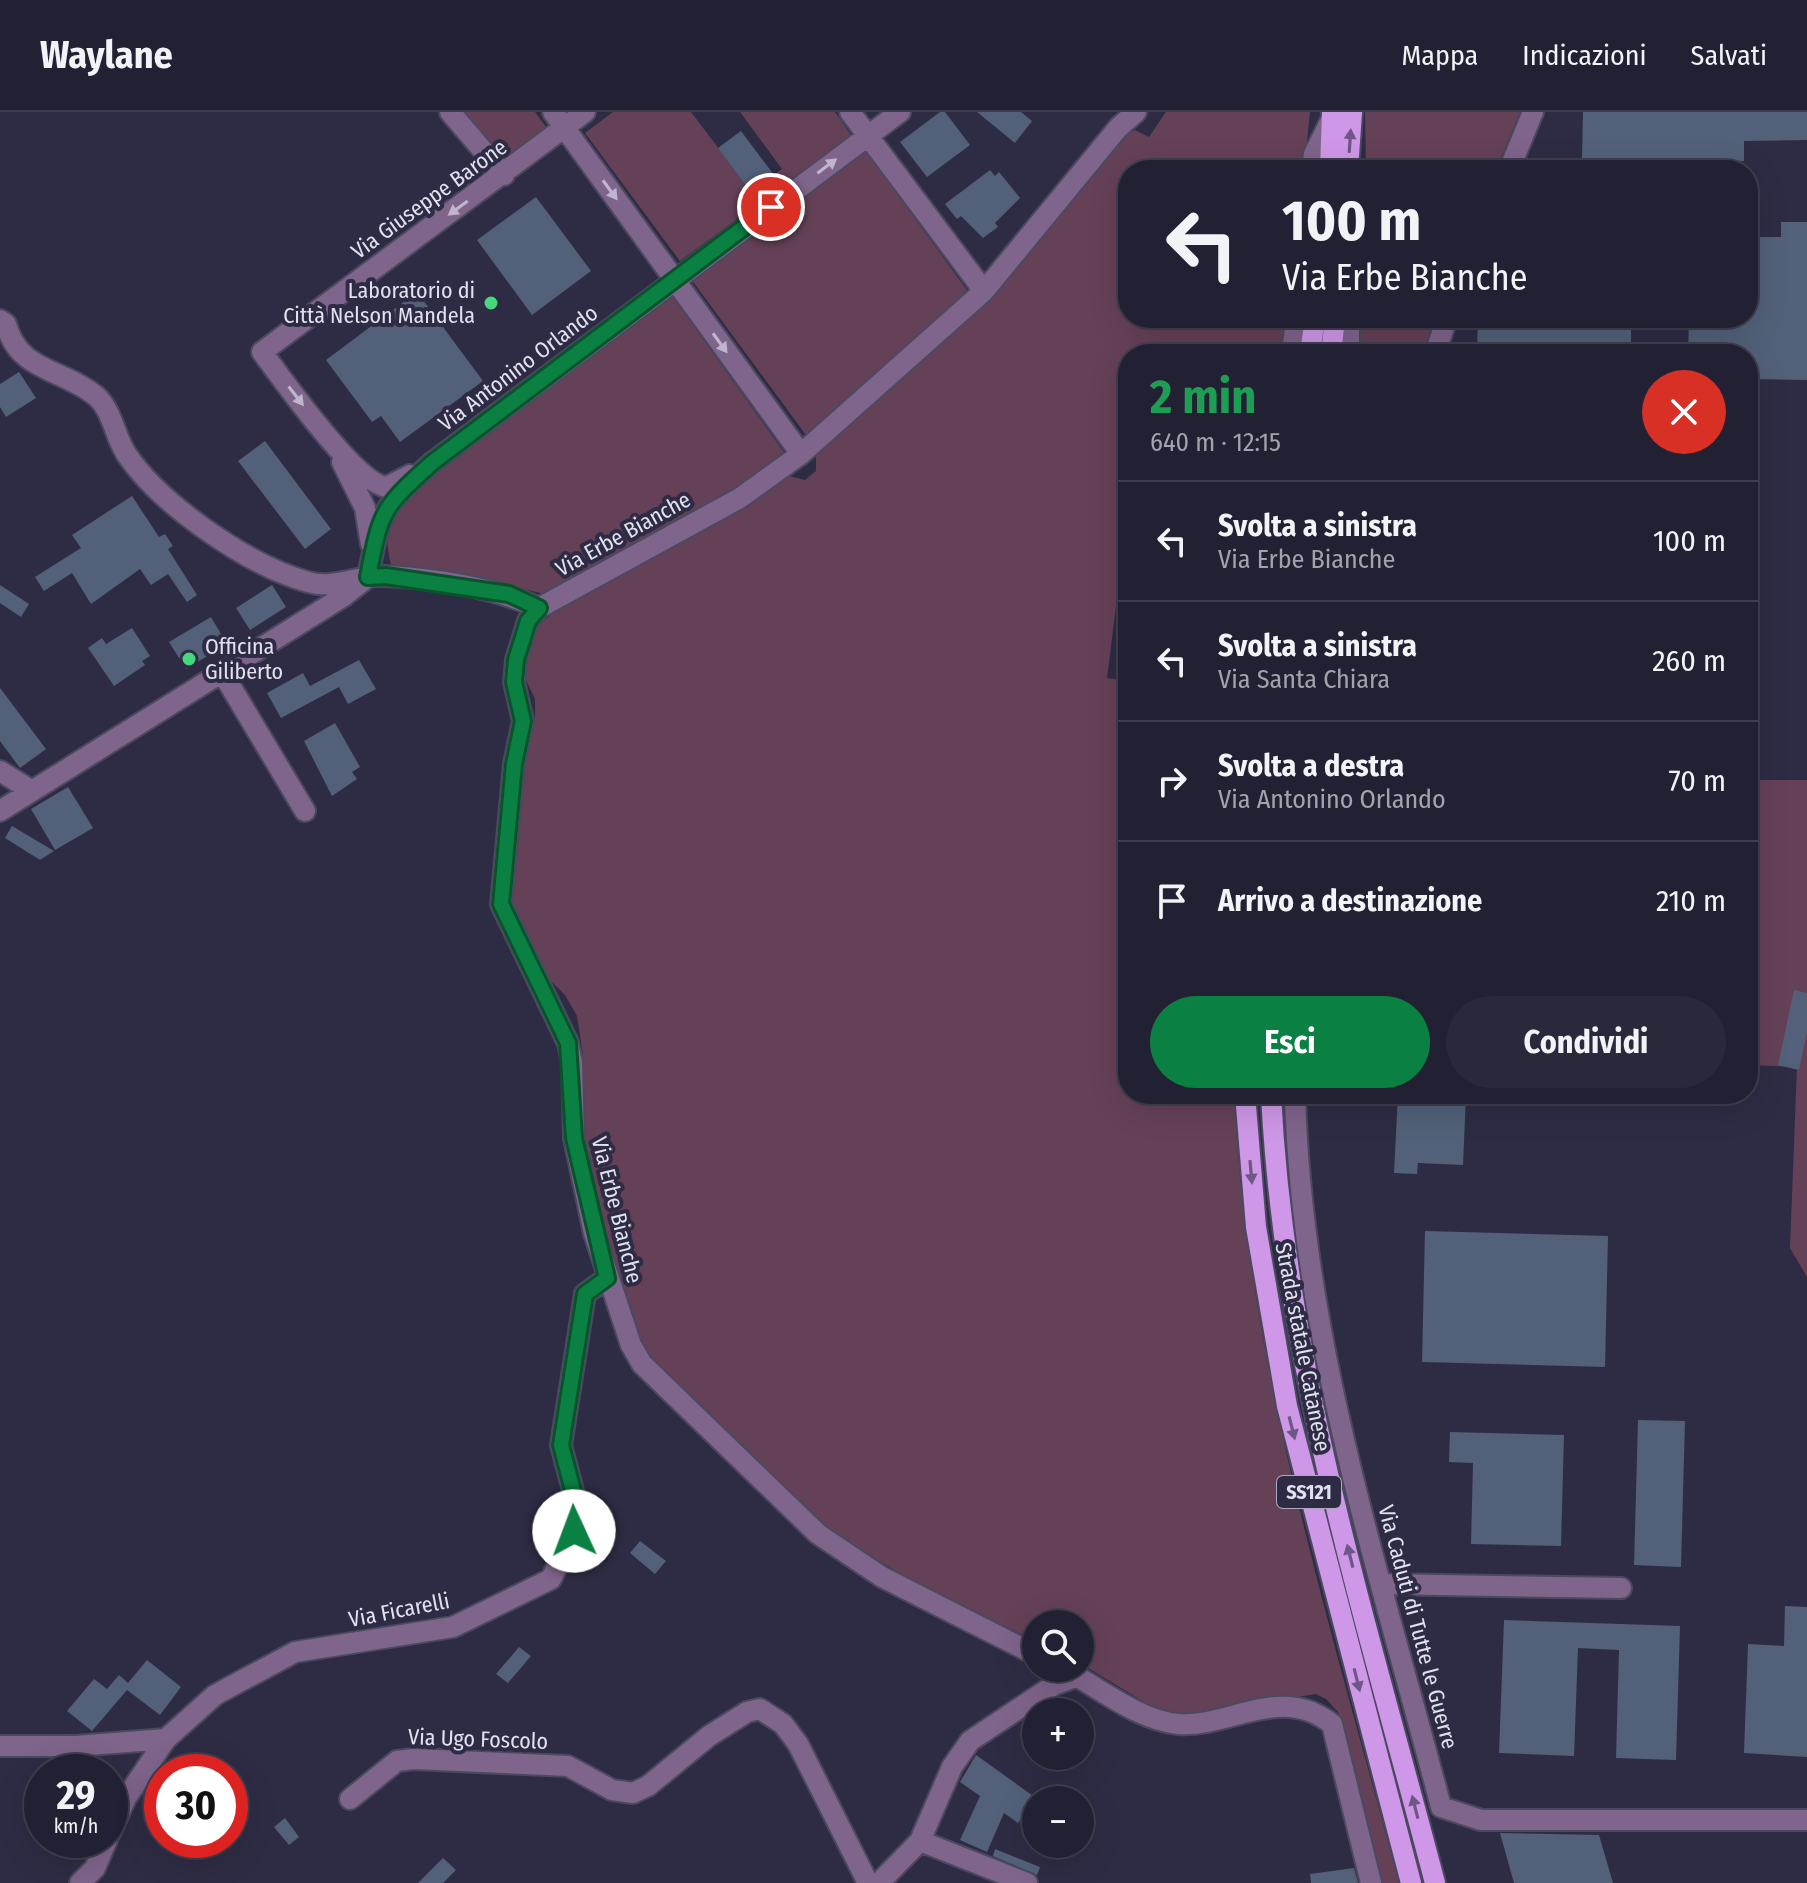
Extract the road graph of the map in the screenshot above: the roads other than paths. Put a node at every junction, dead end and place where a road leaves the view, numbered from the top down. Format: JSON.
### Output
{"nodes":[{"id":1,"x":450,"y":112,"type":"edge"},
{"id":2,"x":585,"y":112,"type":"edge"},
{"id":3,"x":850,"y":112,"type":"edge"},
{"id":4,"x":900,"y":112,"type":"edge"},
{"id":5,"x":1136,"y":112,"type":"edge"},
{"id":6,"x":1533,"y":112,"type":"edge"},
{"id":7,"x":1339,"y":114,"type":"edge"},
{"id":8,"x":559,"y":120,"type":"edge"},
{"id":9,"x":867,"y":135,"type":"junction"},
{"id":10,"x":1313,"y":160,"type":"edge"},
{"id":11,"x":1332,"y":160,"type":"edge"},
{"id":12,"x":1346,"y":160,"type":"edge"},
{"id":13,"x":1513,"y":160,"type":"edge"},
{"id":14,"x":504,"y":175,"type":"junction"},
{"id":15,"x":675,"y":280,"type":"junction"},
{"id":16,"x":984,"y":291,"type":"junction"},
{"id":17,"x":0,"y":320,"type":"edge"},
{"id":18,"x":331,"y":441,"type":"junction"},
{"id":19,"x":801,"y":454,"type":"junction"},
{"id":20,"x":438,"y":459,"type":"junction"},
{"id":21,"x":372,"y":548,"type":"junction"},
{"id":22,"x":368,"y":577,"type":"junction"},
{"id":23,"x":539,"y":608,"type":"junction"},
{"id":24,"x":222,"y":672,"type":"junction"},
{"id":25,"x":0,"y":771,"type":"edge"},
{"id":26,"x":32,"y":791,"type":"junction"},
{"id":27,"x":0,"y":811,"type":"edge"},
{"id":28,"x":305,"y":811,"type":"dead end"},
{"id":29,"x":1246,"y":1104,"type":"edge"},
{"id":30,"x":1272,"y":1104,"type":"edge"},
{"id":31,"x":1296,"y":1104,"type":"edge"},
{"id":32,"x":607,"y":1278,"type":"junction"},
{"id":33,"x":1382,"y":1584,"type":"junction"},
{"id":34,"x":1621,"y":1588,"type":"dead end"},
{"id":35,"x":1022,"y":1648,"type":"edge"},
{"id":36,"x":1058,"y":1682,"type":"edge"},
{"id":37,"x":1088,"y":1682,"type":"edge"},
{"id":38,"x":166,"y":1739,"type":"junction"},
{"id":39,"x":0,"y":1746,"type":"edge"},
{"id":40,"x":128,"y":1795,"type":"edge"},
{"id":41,"x":350,"y":1799,"type":"dead end"},
{"id":42,"x":1807,"y":1820,"type":"edge"},
{"id":43,"x":920,"y":1841,"type":"junction"},
{"id":44,"x":99,"y":1858,"type":"edge"},
{"id":45,"x":80,"y":1883,"type":"edge"},
{"id":46,"x":868,"y":1883,"type":"edge"},
{"id":47,"x":879,"y":1883,"type":"edge"},
{"id":48,"x":1027,"y":1883,"type":"edge"},
{"id":49,"x":1371,"y":1883,"type":"edge"},
{"id":50,"x":1411,"y":1883,"type":"edge"},
{"id":51,"x":1435,"y":1883,"type":"edge"}],
"edges":[{"from":1,"to":14,"type":"street"},
{"from":2,"to":8,"type":"street","name":"Via Giuseppe Barone"},
{"from":3,"to":9,"type":"street"},
{"from":4,"to":9,"type":"street","name":"Via Antonino Orlando"},
{"from":5,"to":16,"type":"street","name":"Via Erbe Bianche"},
{"from":6,"to":13,"type":"street"},
{"from":7,"to":10,"type":"street"},
{"from":7,"to":11,"type":"main road"},
{"from":12,"to":7,"type":"main road","one_way":true},
{"from":8,"to":14,"type":"street","name":"Via Giuseppe Barone"},
{"from":8,"to":15,"type":"street","one_way":true},
{"from":15,"to":9,"type":"street","name":"Via Antonino Orlando","one_way":true},
{"from":9,"to":16,"type":"street"},
{"from":14,"to":18,"type":"street","name":"Via Giuseppe Barone","one_way":true},
{"from":15,"to":19,"type":"street","one_way":true},
{"from":15,"to":20,"type":"street","name":"Via Antonino Orlando"},
{"from":16,"to":19,"type":"street","name":"Via Erbe Bianche"},
{"from":17,"to":22,"type":"street"},
{"from":18,"to":20,"type":"street"},
{"from":18,"to":21,"type":"street"},
{"from":19,"to":23,"type":"street","name":"Via Erbe Bianche"},
{"from":20,"to":21,"type":"street","name":"Via Antonino Orlando"},
{"from":21,"to":22,"type":"street","name":"Via Antonino Orlando"},
{"from":22,"to":23,"type":"street"},
{"from":22,"to":24,"type":"street"},
{"from":23,"to":32,"type":"street","name":"Via Erbe Bianche"},
{"from":24,"to":26,"type":"street"},
{"from":24,"to":28,"type":"street"},
{"from":25,"to":26,"type":"street"},
{"from":26,"to":27,"type":"street"},
{"from":29,"to":50,"type":"main road","name":"Strada statale Catanese","number":"SS121","one_way":true},
{"from":51,"to":30,"type":"main road","name":"Strada statale Catanese","number":"SS121","one_way":true},
{"from":31,"to":33,"type":"street","name":"Via Caduti di Tutte le Guerre"},
{"from":32,"to":35,"type":"street","name":"Via Erbe Bianche"},
{"from":32,"to":38,"type":"street","name":"Via Ficarelli"},
{"from":33,"to":34,"type":"street"},
{"from":33,"to":42,"type":"street","name":"Via Caduti di Tutte le Guerre"},
{"from":36,"to":43,"type":"street"},
{"from":37,"to":49,"type":"street"},
{"from":38,"to":39,"type":"street"},
{"from":38,"to":40,"type":"street","name":"Via Ficarelli"},
{"from":41,"to":46,"type":"street","name":"Via Ugo Foscolo"},
{"from":43,"to":47,"type":"street"},
{"from":43,"to":48,"type":"street"},
{"from":44,"to":45,"type":"street"}]}
